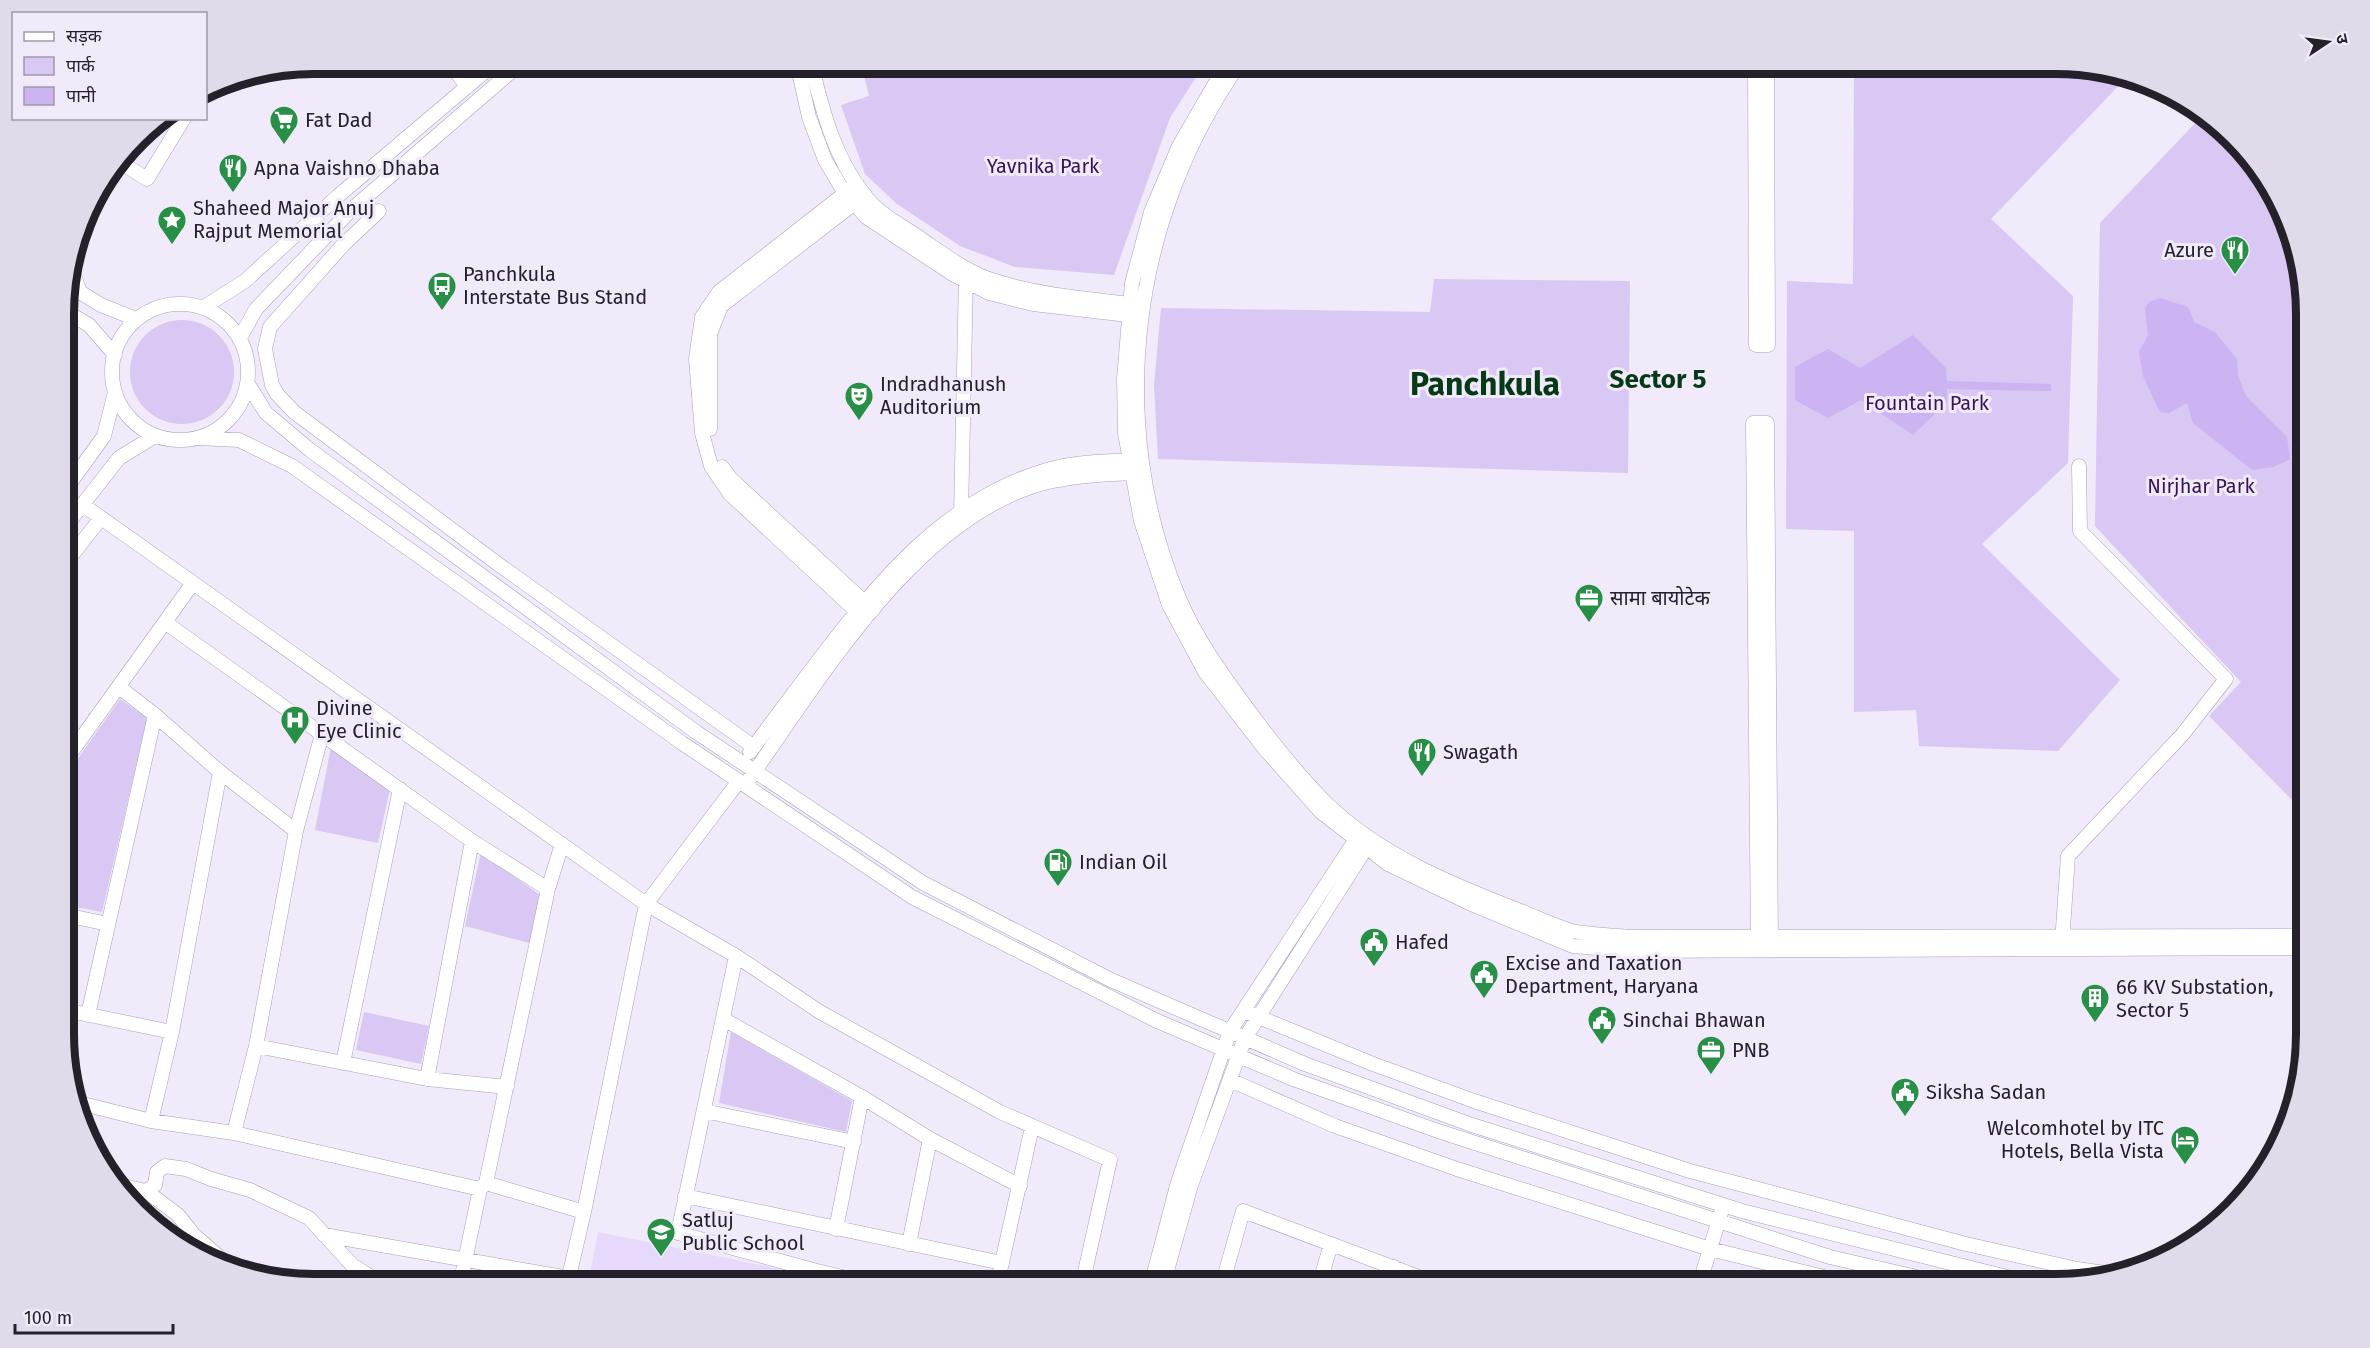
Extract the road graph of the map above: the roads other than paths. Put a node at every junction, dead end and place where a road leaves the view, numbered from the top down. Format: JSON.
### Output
{"nodes":[{"id":1,"x":458,"y":74,"type":"edge"},
{"id":2,"x":482,"y":74,"type":"edge"},
{"id":3,"x":507,"y":74,"type":"edge"},
{"id":4,"x":799,"y":74,"type":"edge"},
{"id":5,"x":813,"y":74,"type":"edge"},
{"id":6,"x":1221,"y":74,"type":"edge"},
{"id":7,"x":1232,"y":74,"type":"edge"},
{"id":8,"x":1755,"y":74,"type":"edge"},
{"id":9,"x":1767,"y":74,"type":"edge"},
{"id":10,"x":467,"y":87,"type":"junction"},
{"id":11,"x":183,"y":120,"type":"edge"},
{"id":12,"x":125,"y":165,"type":"edge"},
{"id":13,"x":856,"y":194,"type":"junction"},
{"id":14,"x":379,"y":212,"type":"dead end"},
{"id":15,"x":965,"y":267,"type":"junction"},
{"id":16,"x":76,"y":281,"type":"edge"},
{"id":17,"x":967,"y":281,"type":"junction"},
{"id":18,"x":75,"y":289,"type":"edge"},
{"id":19,"x":80,"y":292,"type":"junction"},
{"id":20,"x":1762,"y":297,"type":"junction"},
{"id":21,"x":204,"y":308,"type":"junction"},
{"id":22,"x":1136,"y":310,"type":"junction"},
{"id":23,"x":74,"y":316,"type":"edge"},
{"id":24,"x":136,"y":319,"type":"junction"},
{"id":25,"x":1762,"y":330,"type":"dead end"},
{"id":26,"x":240,"y":338,"type":"junction"},
{"id":27,"x":115,"y":355,"type":"junction"},
{"id":28,"x":248,"y":384,"type":"junction"},
{"id":29,"x":115,"y":392,"type":"junction"},
{"id":30,"x":155,"y":436,"type":"junction"},
{"id":31,"x":198,"y":438,"type":"junction"},
{"id":32,"x":2079,"y":466,"type":"dead end"},
{"id":33,"x":1137,"y":467,"type":"junction"},
{"id":34,"x":74,"y":478,"type":"edge"},
{"id":35,"x":82,"y":505,"type":"junction"},
{"id":36,"x":962,"y":508,"type":"junction"},
{"id":37,"x":74,"y":515,"type":"edge"},
{"id":38,"x":101,"y":518,"type":"junction"},
{"id":39,"x":959,"y":525,"type":"junction"},
{"id":40,"x":74,"y":552,"type":"edge"},
{"id":41,"x":193,"y":583,"type":"junction"},
{"id":42,"x":865,"y":610,"type":"junction"},
{"id":43,"x":166,"y":623,"type":"junction"},
{"id":44,"x":119,"y":687,"type":"junction"},
{"id":45,"x":155,"y":715,"type":"junction"},
{"id":46,"x":322,"y":734,"type":"junction"},
{"id":47,"x":754,"y":747,"type":"junction"},
{"id":48,"x":74,"y":749,"type":"edge"},
{"id":49,"x":743,"y":763,"type":"junction"},
{"id":50,"x":755,"y":771,"type":"junction"},
{"id":51,"x":220,"y":772,"type":"junction"},
{"id":52,"x":739,"y":781,"type":"junction"},
{"id":53,"x":399,"y":789,"type":"junction"},
{"id":54,"x":296,"y":831,"type":"junction"},
{"id":55,"x":1364,"y":839,"type":"junction"},
{"id":56,"x":472,"y":842,"type":"junction"},
{"id":57,"x":562,"y":844,"type":"junction"},
{"id":58,"x":548,"y":889,"type":"junction"},
{"id":59,"x":646,"y":904,"type":"junction"},
{"id":60,"x":74,"y":917,"type":"edge"},
{"id":61,"x":108,"y":924,"type":"junction"},
{"id":62,"x":2296,"y":936,"type":"edge"},
{"id":63,"x":2062,"y":943,"type":"junction"},
{"id":64,"x":1765,"y":944,"type":"junction"},
{"id":65,"x":2296,"y":948,"type":"edge"},
{"id":66,"x":736,"y":956,"type":"junction"},
{"id":67,"x":1244,"y":1011,"type":"junction"},
{"id":68,"x":74,"y":1012,"type":"edge"},
{"id":69,"x":88,"y":1015,"type":"junction"},
{"id":70,"x":1258,"y":1018,"type":"junction"},
{"id":71,"x":723,"y":1019,"type":"junction"},
{"id":72,"x":1230,"y":1031,"type":"junction"},
{"id":73,"x":171,"y":1032,"type":"junction"},
{"id":74,"x":1245,"y":1038,"type":"junction"},
{"id":75,"x":256,"y":1046,"type":"junction"},
{"id":76,"x":1224,"y":1049,"type":"junction"},
{"id":77,"x":1238,"y":1056,"type":"junction"},
{"id":78,"x":343,"y":1063,"type":"junction"},
{"id":79,"x":427,"y":1079,"type":"junction"},
{"id":80,"x":1230,"y":1080,"type":"junction"},
{"id":81,"x":507,"y":1087,"type":"junction"},
{"id":82,"x":862,"y":1097,"type":"junction"},
{"id":83,"x":84,"y":1104,"type":"edge"},
{"id":84,"x":704,"y":1111,"type":"junction"},
{"id":85,"x":151,"y":1121,"type":"junction"},
{"id":86,"x":1032,"y":1127,"type":"junction"},
{"id":87,"x":234,"y":1133,"type":"junction"},
{"id":88,"x":930,"y":1139,"type":"junction"},
{"id":89,"x":854,"y":1142,"type":"junction"},
{"id":90,"x":483,"y":1186,"type":"junction"},
{"id":91,"x":1020,"y":1186,"type":"junction"},
{"id":92,"x":138,"y":1193,"type":"edge"},
{"id":93,"x":686,"y":1196,"type":"junction"},
{"id":94,"x":1723,"y":1205,"type":"junction"},
{"id":95,"x":584,"y":1212,"type":"junction"},
{"id":96,"x":1718,"y":1221,"type":"junction"},
{"id":97,"x":836,"y":1229,"type":"junction"},
{"id":98,"x":194,"y":1235,"type":"junction"},
{"id":99,"x":324,"y":1235,"type":"junction"},
{"id":100,"x":190,"y":1240,"type":"edge"},
{"id":101,"x":909,"y":1244,"type":"junction"},
{"id":102,"x":1332,"y":1244,"type":"junction"},
{"id":103,"x":1710,"y":1249,"type":"junction"},
{"id":104,"x":215,"y":1253,"type":"edge"},
{"id":105,"x":465,"y":1259,"type":"junction"},
{"id":106,"x":1002,"y":1263,"type":"junction"},
{"id":107,"x":1394,"y":1268,"type":"junction"},
{"id":108,"x":2093,"y":1271,"type":"edge"},
{"id":109,"x":366,"y":1274,"type":"edge"},
{"id":110,"x":462,"y":1274,"type":"edge"},
{"id":111,"x":535,"y":1274,"type":"edge"},
{"id":112,"x":570,"y":1274,"type":"edge"},
{"id":113,"x":830,"y":1274,"type":"edge"},
{"id":114,"x":1000,"y":1274,"type":"edge"},
{"id":115,"x":1084,"y":1274,"type":"edge"},
{"id":116,"x":1154,"y":1274,"type":"edge"},
{"id":117,"x":1166,"y":1274,"type":"edge"},
{"id":118,"x":1225,"y":1274,"type":"edge"},
{"id":119,"x":1322,"y":1274,"type":"edge"},
{"id":120,"x":1393,"y":1274,"type":"edge"},
{"id":121,"x":1410,"y":1274,"type":"edge"},
{"id":122,"x":1702,"y":1274,"type":"edge"},
{"id":123,"x":1811,"y":1274,"type":"edge"},
{"id":124,"x":1906,"y":1274,"type":"edge"},
{"id":125,"x":1988,"y":1274,"type":"edge"}],
"edges":[{"from":1,"to":10,"type":"street"},
{"from":2,"to":10,"type":"street"},
{"from":3,"to":26,"type":"street"},
{"from":4,"to":13,"type":"street"},
{"from":5,"to":13,"type":"street"},
{"from":6,"to":22,"type":"street"},
{"from":7,"to":22,"type":"street"},
{"from":8,"to":20,"type":"street"},
{"from":9,"to":20,"type":"street"},
{"from":10,"to":21,"type":"street"},
{"from":11,"to":12,"type":"street"},
{"from":13,"to":15,"type":"street"},
{"from":13,"to":17,"type":"street"},
{"from":13,"to":42,"type":"street"},
{"from":14,"to":47,"type":"street"},
{"from":15,"to":17,"type":"street"},
{"from":15,"to":22,"type":"street"},
{"from":16,"to":19,"type":"street"},
{"from":17,"to":22,"type":"street"},
{"from":17,"to":36,"type":"street"},
{"from":18,"to":19,"type":"street"},
{"from":19,"to":24,"type":"street"},
{"from":20,"to":25,"type":"street"},
{"from":21,"to":24,"type":"street"},
{"from":21,"to":26,"type":"street"},
{"from":22,"to":33,"type":"street"},
{"from":23,"to":27,"type":"street"},
{"from":24,"to":27,"type":"street"},
{"from":26,"to":28,"type":"street"},
{"from":27,"to":29,"type":"street"},
{"from":28,"to":31,"type":"street"},
{"from":28,"to":49,"type":"street"},
{"from":29,"to":30,"type":"street"},
{"from":29,"to":34,"type":"street"},
{"from":30,"to":31,"type":"street"},
{"from":30,"to":35,"type":"street"},
{"from":31,"to":52,"type":"street"},
{"from":32,"to":63,"type":"street"},
{"from":33,"to":36,"type":"street"},
{"from":33,"to":39,"type":"street"},
{"from":33,"to":55,"type":"street"},
{"from":35,"to":37,"type":"street"},
{"from":35,"to":38,"type":"street"},
{"from":36,"to":39,"type":"street"},
{"from":36,"to":42,"type":"street"},
{"from":38,"to":40,"type":"street"},
{"from":38,"to":41,"type":"street"},
{"from":39,"to":42,"type":"street"},
{"from":41,"to":43,"type":"street"},
{"from":41,"to":57,"type":"street"},
{"from":42,"to":47,"type":"street"},
{"from":42,"to":50,"type":"street"},
{"from":43,"to":44,"type":"street"},
{"from":43,"to":46,"type":"street"},
{"from":44,"to":45,"type":"street"},
{"from":44,"to":48,"type":"street"},
{"from":45,"to":51,"type":"street"},
{"from":45,"to":61,"type":"street"},
{"from":46,"to":53,"type":"street"},
{"from":46,"to":54,"type":"street"},
{"from":47,"to":49,"type":"street"},
{"from":49,"to":50,"type":"street"},
{"from":49,"to":52,"type":"street"},
{"from":50,"to":52,"type":"street"},
{"from":50,"to":72,"type":"street"},
{"from":51,"to":54,"type":"street"},
{"from":51,"to":73,"type":"street"},
{"from":52,"to":59,"type":"street"},
{"from":52,"to":76,"type":"street"},
{"from":53,"to":56,"type":"street"},
{"from":53,"to":78,"type":"street"},
{"from":54,"to":75,"type":"street"},
{"from":55,"to":64,"type":"street"},
{"from":55,"to":67,"type":"street"},
{"from":55,"to":70,"type":"street"},
{"from":56,"to":58,"type":"street"},
{"from":56,"to":79,"type":"street"},
{"from":57,"to":58,"type":"street"},
{"from":57,"to":59,"type":"street"},
{"from":58,"to":81,"type":"street"},
{"from":59,"to":66,"type":"street"},
{"from":59,"to":95,"type":"street"},
{"from":60,"to":61,"type":"street"},
{"from":61,"to":69,"type":"street"},
{"from":62,"to":63,"type":"street"},
{"from":63,"to":64,"type":"street"},
{"from":63,"to":65,"type":"street"},
{"from":64,"to":64,"type":"street"},
{"from":66,"to":71,"type":"street"},
{"from":66,"to":86,"type":"street"},
{"from":67,"to":70,"type":"street"},
{"from":67,"to":72,"type":"street"},
{"from":68,"to":69,"type":"street"},
{"from":69,"to":73,"type":"street"},
{"from":70,"to":74,"type":"street"},
{"from":70,"to":108,"type":"street"},
{"from":71,"to":82,"type":"street"},
{"from":71,"to":84,"type":"street"},
{"from":72,"to":74,"type":"street"},
{"from":72,"to":76,"type":"street"},
{"from":73,"to":85,"type":"street"},
{"from":74,"to":77,"type":"street"},
{"from":74,"to":94,"type":"street"},
{"from":75,"to":78,"type":"street"},
{"from":75,"to":87,"type":"street"},
{"from":76,"to":77,"type":"street"},
{"from":76,"to":116,"type":"street"},
{"from":77,"to":80,"type":"street"},
{"from":77,"to":96,"type":"street"},
{"from":78,"to":79,"type":"street"},
{"from":79,"to":81,"type":"street"},
{"from":80,"to":103,"type":"street"},
{"from":80,"to":117,"type":"street"},
{"from":81,"to":90,"type":"street"},
{"from":82,"to":88,"type":"street"},
{"from":82,"to":89,"type":"street"},
{"from":83,"to":85,"type":"street"},
{"from":84,"to":89,"type":"street"},
{"from":84,"to":93,"type":"street"},
{"from":85,"to":87,"type":"street"},
{"from":86,"to":91,"type":"street"},
{"from":86,"to":115,"type":"street"},
{"from":87,"to":90,"type":"street"},
{"from":88,"to":91,"type":"street"},
{"from":88,"to":101,"type":"street"},
{"from":89,"to":97,"type":"street"},
{"from":90,"to":95,"type":"street"},
{"from":90,"to":105,"type":"street"},
{"from":91,"to":106,"type":"street"},
{"from":92,"to":98,"type":"street"},
{"from":92,"to":99,"type":"street"},
{"from":93,"to":97,"type":"street"},
{"from":93,"to":113,"type":"street"},
{"from":94,"to":96,"type":"street"},
{"from":94,"to":125,"type":"street"},
{"from":95,"to":112,"type":"street"},
{"from":96,"to":103,"type":"street"},
{"from":96,"to":124,"type":"street"},
{"from":97,"to":101,"type":"street"},
{"from":98,"to":100,"type":"street"},
{"from":98,"to":104,"type":"street"},
{"from":99,"to":105,"type":"street"},
{"from":99,"to":109,"type":"street"},
{"from":101,"to":106,"type":"street"},
{"from":102,"to":107,"type":"street"},
{"from":102,"to":118,"type":"street"},
{"from":102,"to":119,"type":"street"},
{"from":103,"to":122,"type":"street"},
{"from":103,"to":123,"type":"street"},
{"from":105,"to":110,"type":"street"},
{"from":105,"to":111,"type":"street"},
{"from":106,"to":114,"type":"street"},
{"from":107,"to":120,"type":"street"},
{"from":107,"to":121,"type":"street"}]}
